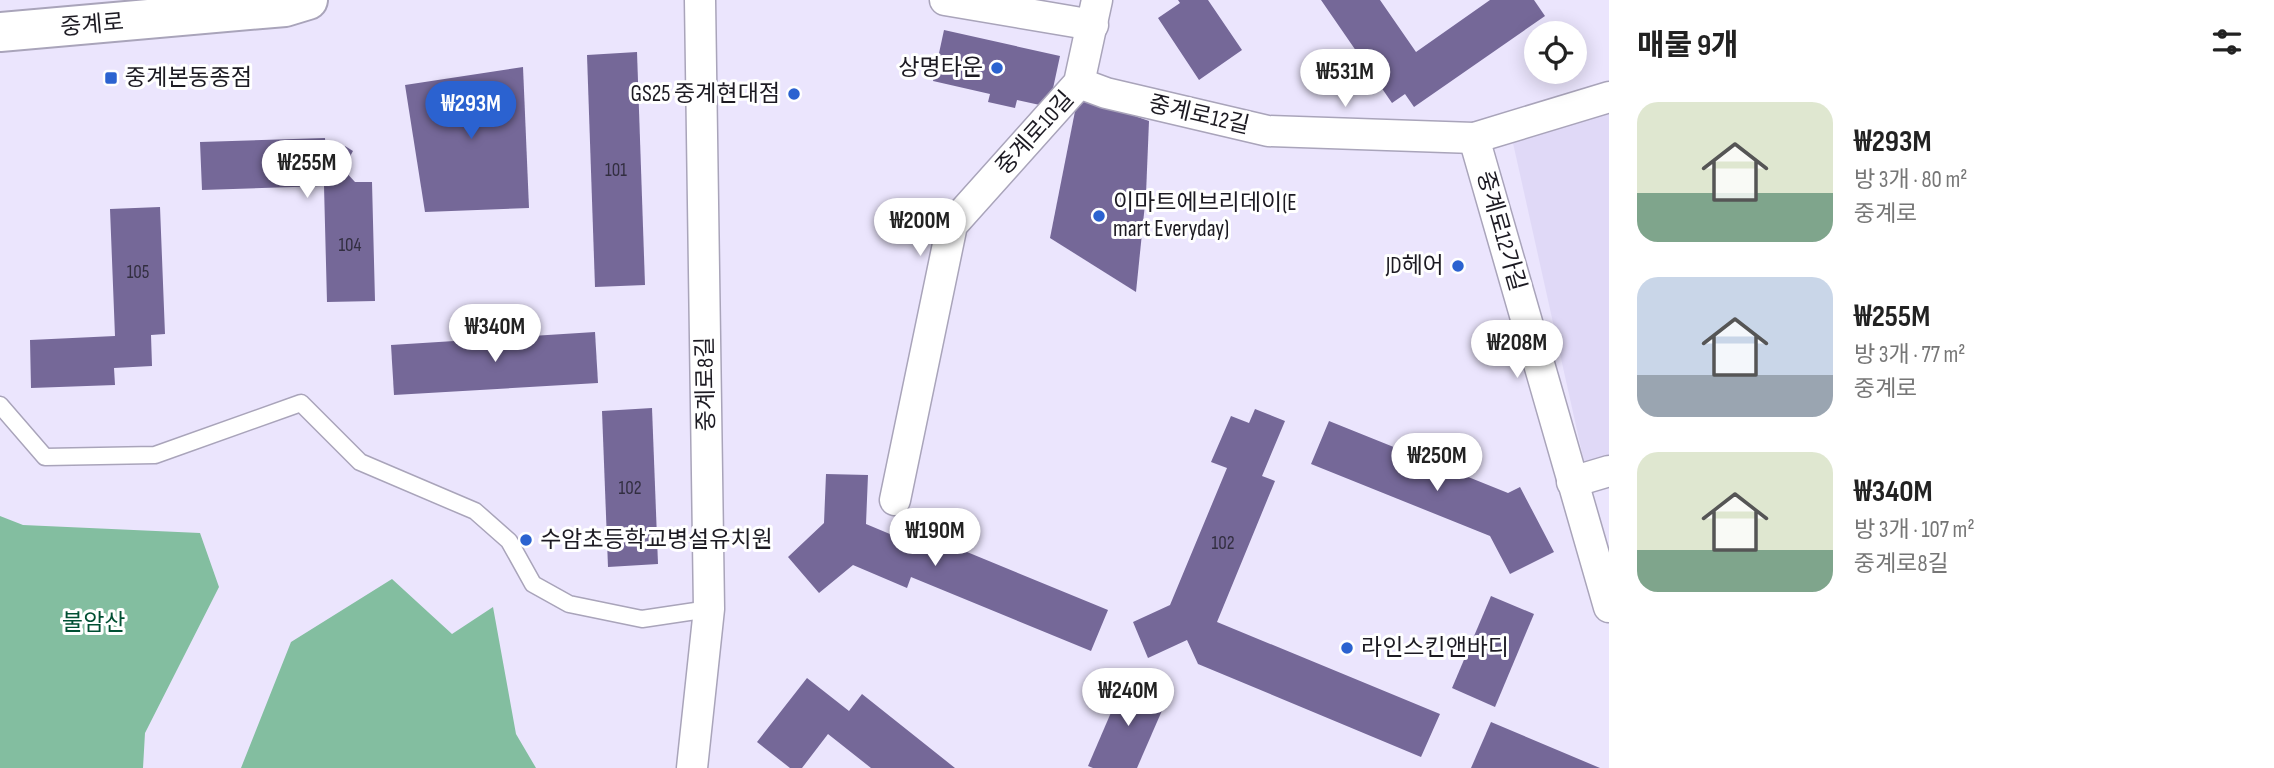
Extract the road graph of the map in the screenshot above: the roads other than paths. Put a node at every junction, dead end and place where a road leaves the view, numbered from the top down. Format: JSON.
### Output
{"nodes":[{"id":1,"x":308,"y":0,"type":"edge"},
{"id":2,"x":700,"y":0,"type":"edge"},
{"id":3,"x":945,"y":0,"type":"edge"},
{"id":4,"x":1095,"y":13,"type":"edge"},
{"id":5,"x":1,"y":33,"type":"edge"},
{"id":6,"x":1079,"y":83,"type":"junction"},
{"id":7,"x":1609,"y":97,"type":"edge"},
{"id":8,"x":1474,"y":138,"type":"junction"},
{"id":9,"x":0,"y":405,"type":"edge"},
{"id":10,"x":1609,"y":471,"type":"edge"},
{"id":11,"x":1572,"y":482,"type":"junction"},
{"id":12,"x":895,"y":500,"type":"dead end"},
{"id":13,"x":1609,"y":607,"type":"edge"},
{"id":14,"x":709,"y":609,"type":"junction"},
{"id":15,"x":692,"y":768,"type":"edge"}],
"edges":[{"from":1,"to":5,"type":"street","name":"중계로"},
{"from":2,"to":14,"type":"street","name":"중계로8길"},
{"from":3,"to":4,"type":"street"},
{"from":4,"to":6,"type":"street","name":"중계로10길"},
{"from":6,"to":8,"type":"street","name":"중계로12길"},
{"from":6,"to":12,"type":"street","name":"중계로10길"},
{"from":7,"to":8,"type":"street","name":"중계로12길"},
{"from":8,"to":11,"type":"street","name":"중계로12가길"},
{"from":9,"to":14,"type":"lane"},
{"from":10,"to":11,"type":"street"},
{"from":11,"to":13,"type":"street","name":"중계로12가길"},
{"from":14,"to":15,"type":"street","name":"중계로8길"}]}
